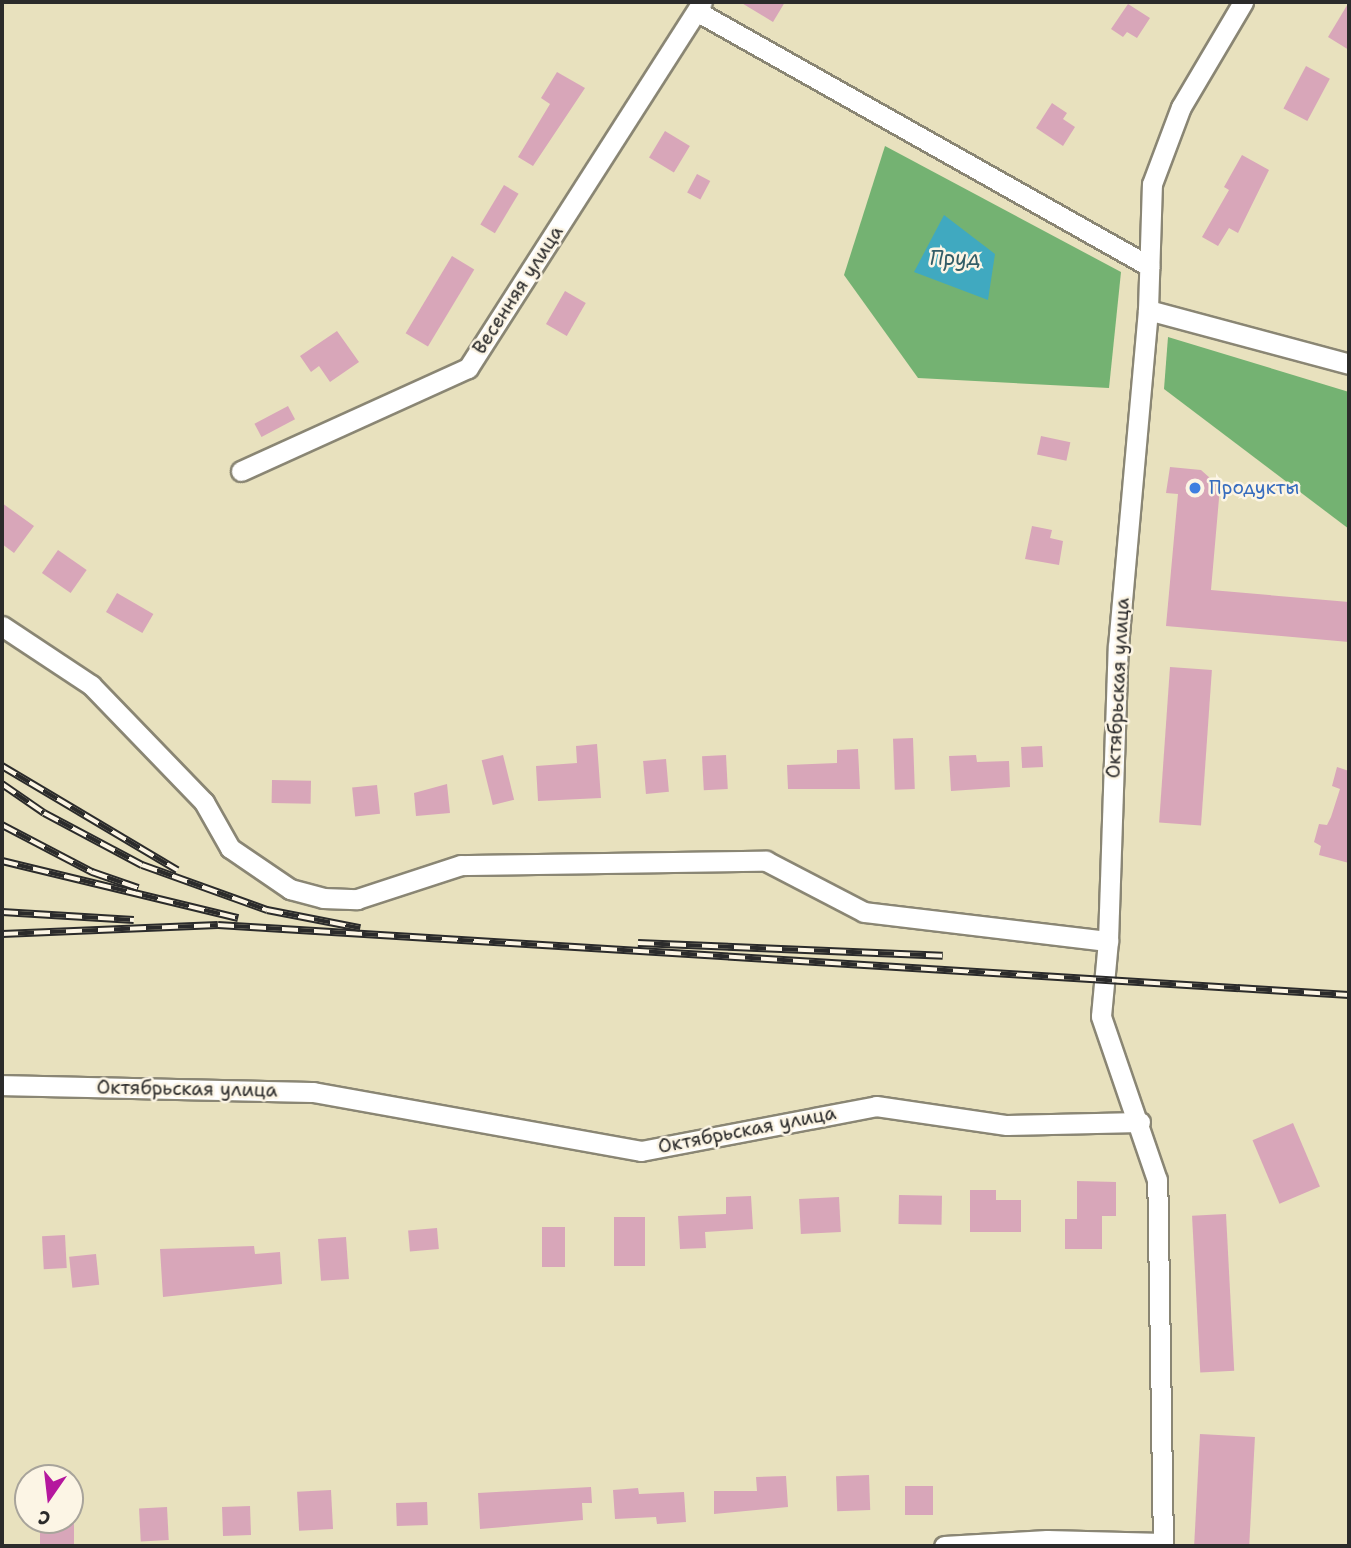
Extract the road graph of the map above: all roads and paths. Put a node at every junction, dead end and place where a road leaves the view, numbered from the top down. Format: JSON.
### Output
{"nodes":[{"id":1,"x":1242,"y":2,"type":"edge"},
{"id":2,"x":700,"y":7,"type":"edge"},
{"id":3,"x":1149,"y":267,"type":"junction"},
{"id":4,"x":1148,"y":310,"type":"junction"},
{"id":5,"x":1349,"y":364,"type":"edge"},
{"id":6,"x":241,"y":471,"type":"dead end"},
{"id":7,"x":2,"y":626,"type":"edge"},
{"id":8,"x":1108,"y":941,"type":"junction"},
{"id":9,"x":2,"y":1085,"type":"edge"},
{"id":10,"x":1140,"y":1122,"type":"junction"},
{"id":11,"x":1163,"y":1545,"type":"edge"},
{"id":12,"x":944,"y":1546,"type":"edge"}],
"edges":[{"from":1,"to":3,"type":"street","name":"Октябрьская улица"},
{"from":2,"to":3,"type":"street"},
{"from":2,"to":6,"type":"street","name":"Весенняя улица"},
{"from":3,"to":4,"type":"street","name":"Октябрьская улица"},
{"from":4,"to":5,"type":"street"},
{"from":4,"to":8,"type":"street","name":"Октябрьская улица"},
{"from":7,"to":8,"type":"street"},
{"from":8,"to":10,"type":"street","name":"Октябрьская улица"},
{"from":9,"to":10,"type":"street","name":"Октябрьская улица"},
{"from":10,"to":11,"type":"street"},
{"from":11,"to":12,"type":"street"}]}
